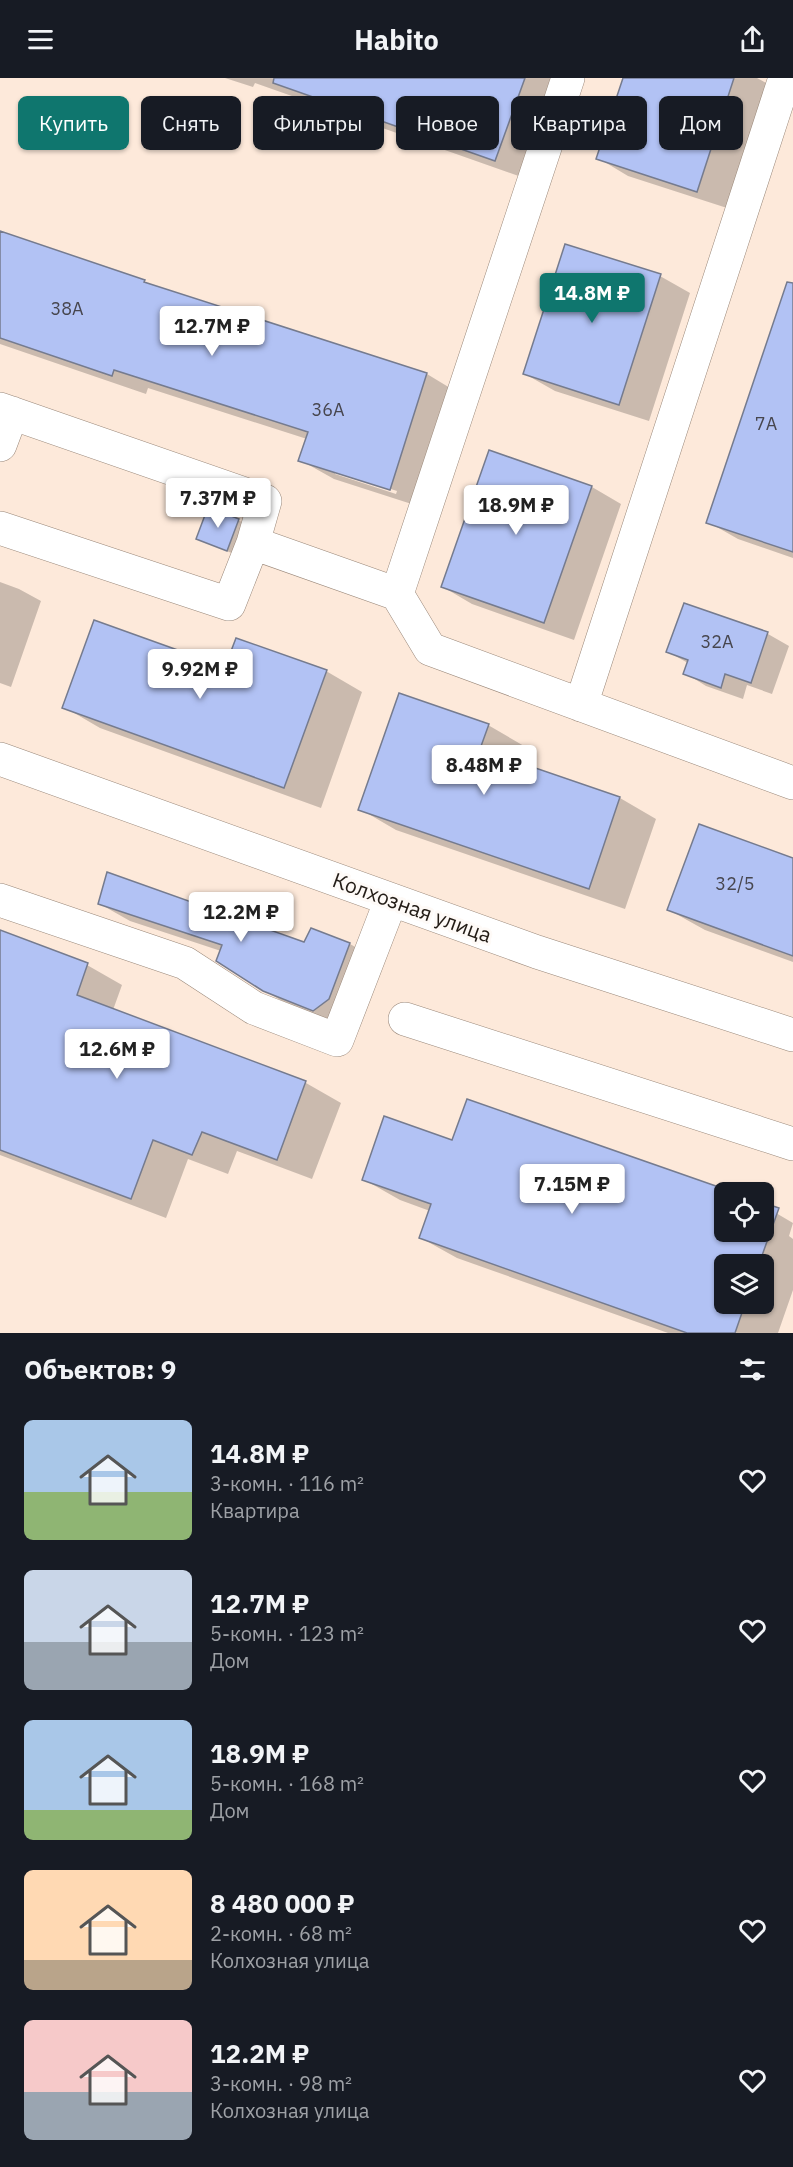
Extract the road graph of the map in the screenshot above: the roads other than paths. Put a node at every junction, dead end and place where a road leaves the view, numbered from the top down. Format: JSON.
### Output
{"nodes":[{"id":1,"x":568,"y":78,"type":"edge"},
{"id":2,"x":787,"y":78,"type":"edge"},
{"id":3,"x":793,"y":81,"type":"edge"},
{"id":4,"x":6,"y":411,"type":"edge"},
{"id":5,"x":0,"y":446,"type":"edge"},
{"id":6,"x":0,"y":528,"type":"edge"},
{"id":7,"x":253,"y":543,"type":"junction"},
{"id":8,"x":397,"y":594,"type":"junction"},
{"id":9,"x":581,"y":705,"type":"junction"},
{"id":10,"x":0,"y":759,"type":"edge"},
{"id":11,"x":793,"y":783,"type":"edge"},
{"id":12,"x":0,"y":900,"type":"edge"},
{"id":13,"x":391,"y":900,"type":"junction"},
{"id":14,"x":405,"y":1019,"type":"dead end"},
{"id":15,"x":793,"y":1035,"type":"edge"},
{"id":16,"x":793,"y":1144,"type":"edge"}],
"edges":[{"from":1,"to":8,"type":"street"},
{"from":2,"to":3,"type":"street"},
{"from":2,"to":9,"type":"street"},
{"from":4,"to":5,"type":"street"},
{"from":4,"to":7,"type":"street"},
{"from":6,"to":7,"type":"street"},
{"from":7,"to":8,"type":"street"},
{"from":8,"to":9,"type":"street"},
{"from":9,"to":11,"type":"street"},
{"from":10,"to":13,"type":"street","name":"Колхозная улица"},
{"from":12,"to":13,"type":"street"},
{"from":13,"to":15,"type":"street","name":"Колхозная улица"},
{"from":14,"to":16,"type":"street"}]}
